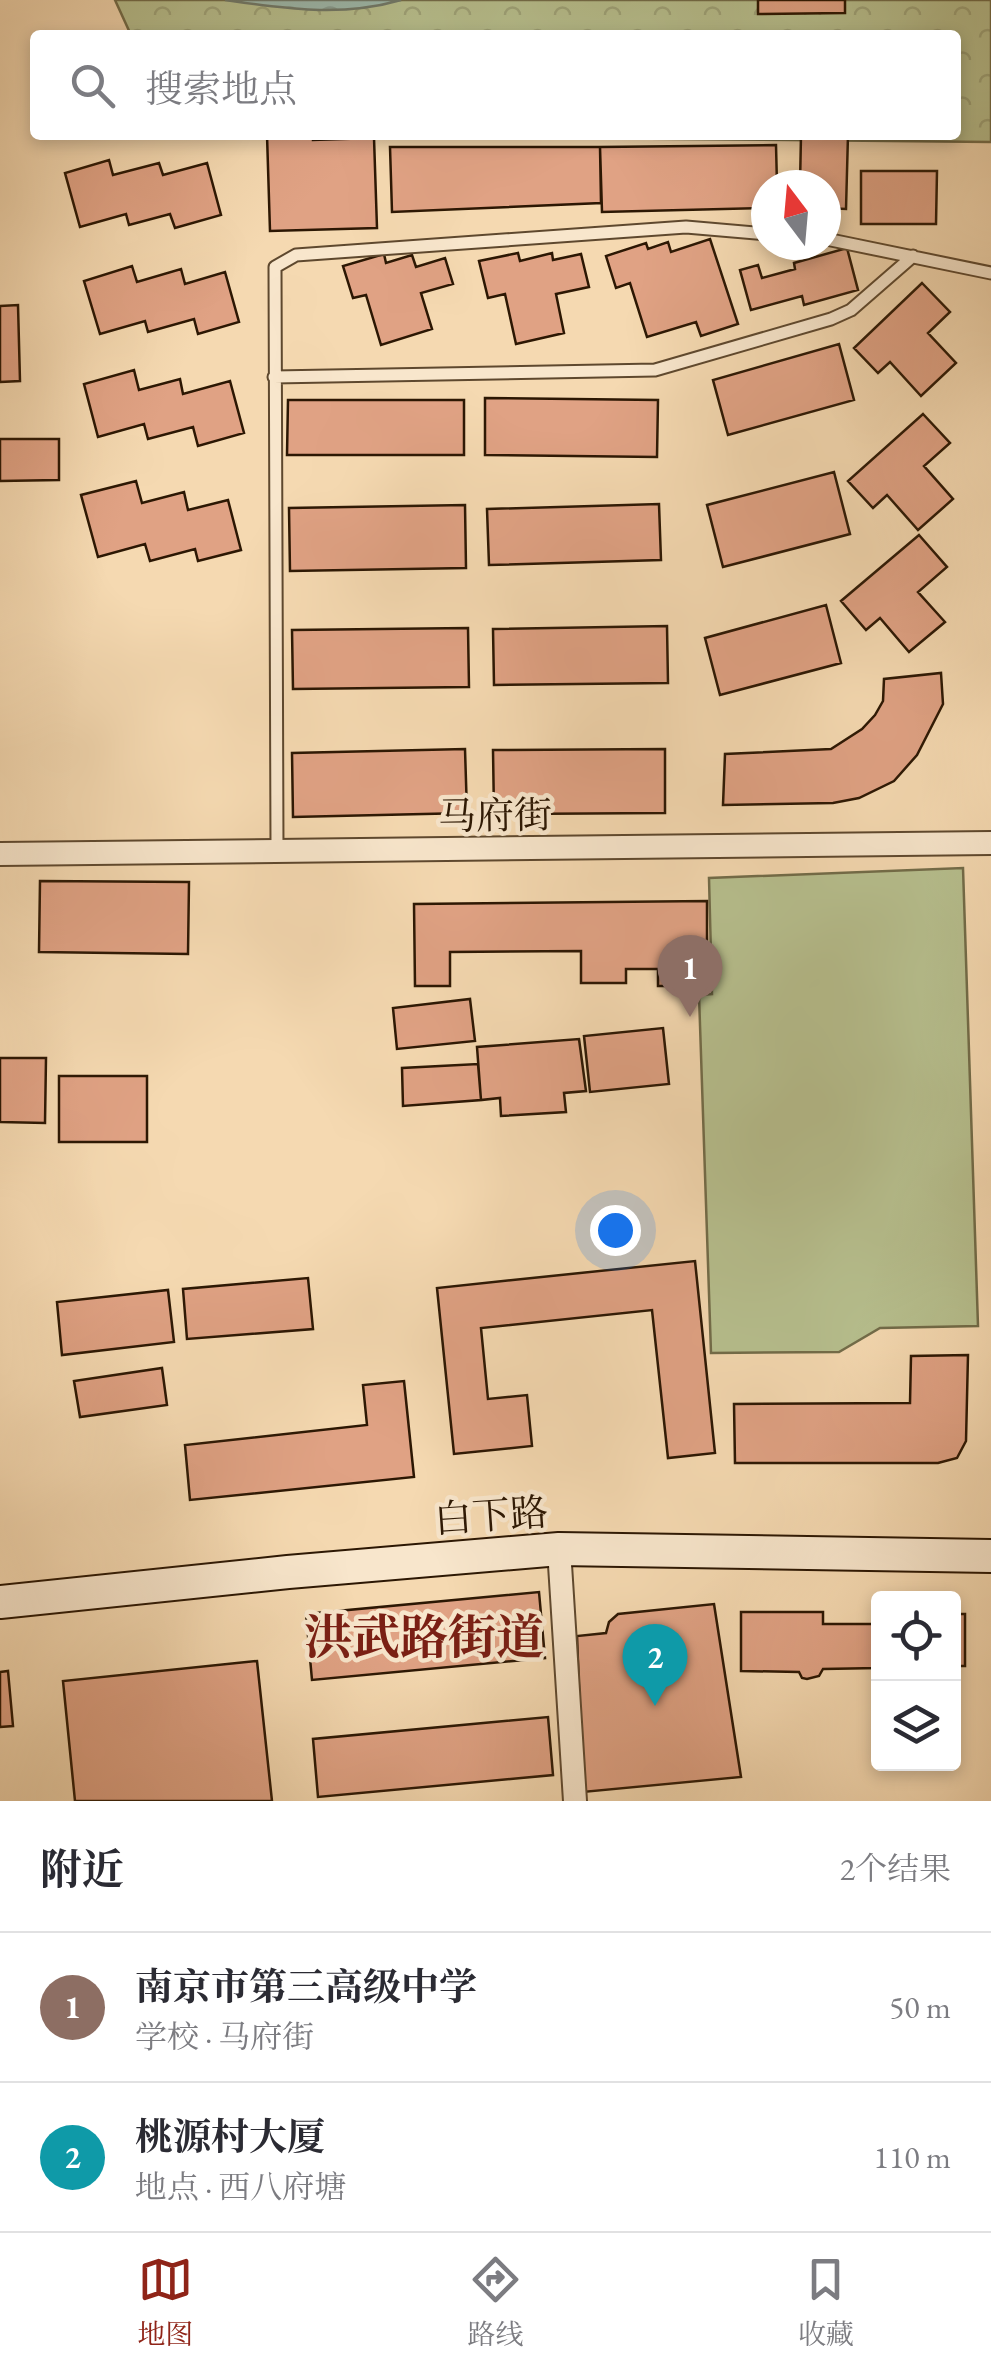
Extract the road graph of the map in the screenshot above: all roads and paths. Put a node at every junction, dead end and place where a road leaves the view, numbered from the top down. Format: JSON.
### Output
{"nodes":[{"id":1,"x":751,"y":233,"type":"edge"},
{"id":2,"x":841,"y":242,"type":"edge"},
{"id":3,"x":912,"y":256,"type":"junction"},
{"id":4,"x":991,"y":273,"type":"edge"},
{"id":5,"x":274,"y":376,"type":"junction"},
{"id":6,"x":991,"y":843,"type":"edge"},
{"id":7,"x":276,"y":848,"type":"junction"},
{"id":8,"x":0,"y":854,"type":"edge"},
{"id":9,"x":559,"y":1549,"type":"junction"},
{"id":10,"x":991,"y":1556,"type":"edge"},
{"id":11,"x":0,"y":1602,"type":"edge"},
{"id":12,"x":575,"y":1801,"type":"edge"}],
"edges":[{"from":1,"to":5,"type":"lane"},
{"from":2,"to":3,"type":"lane"},
{"from":3,"to":4,"type":"lane"},
{"from":3,"to":5,"type":"lane"},
{"from":5,"to":7,"type":"lane"},
{"from":6,"to":7,"type":"street","name":"马府街"},
{"from":7,"to":8,"type":"street","name":"马府街"},
{"from":9,"to":10,"type":"main road","name":"白下路"},
{"from":9,"to":11,"type":"main road","name":"白下路"},
{"from":9,"to":12,"type":"street"}]}
